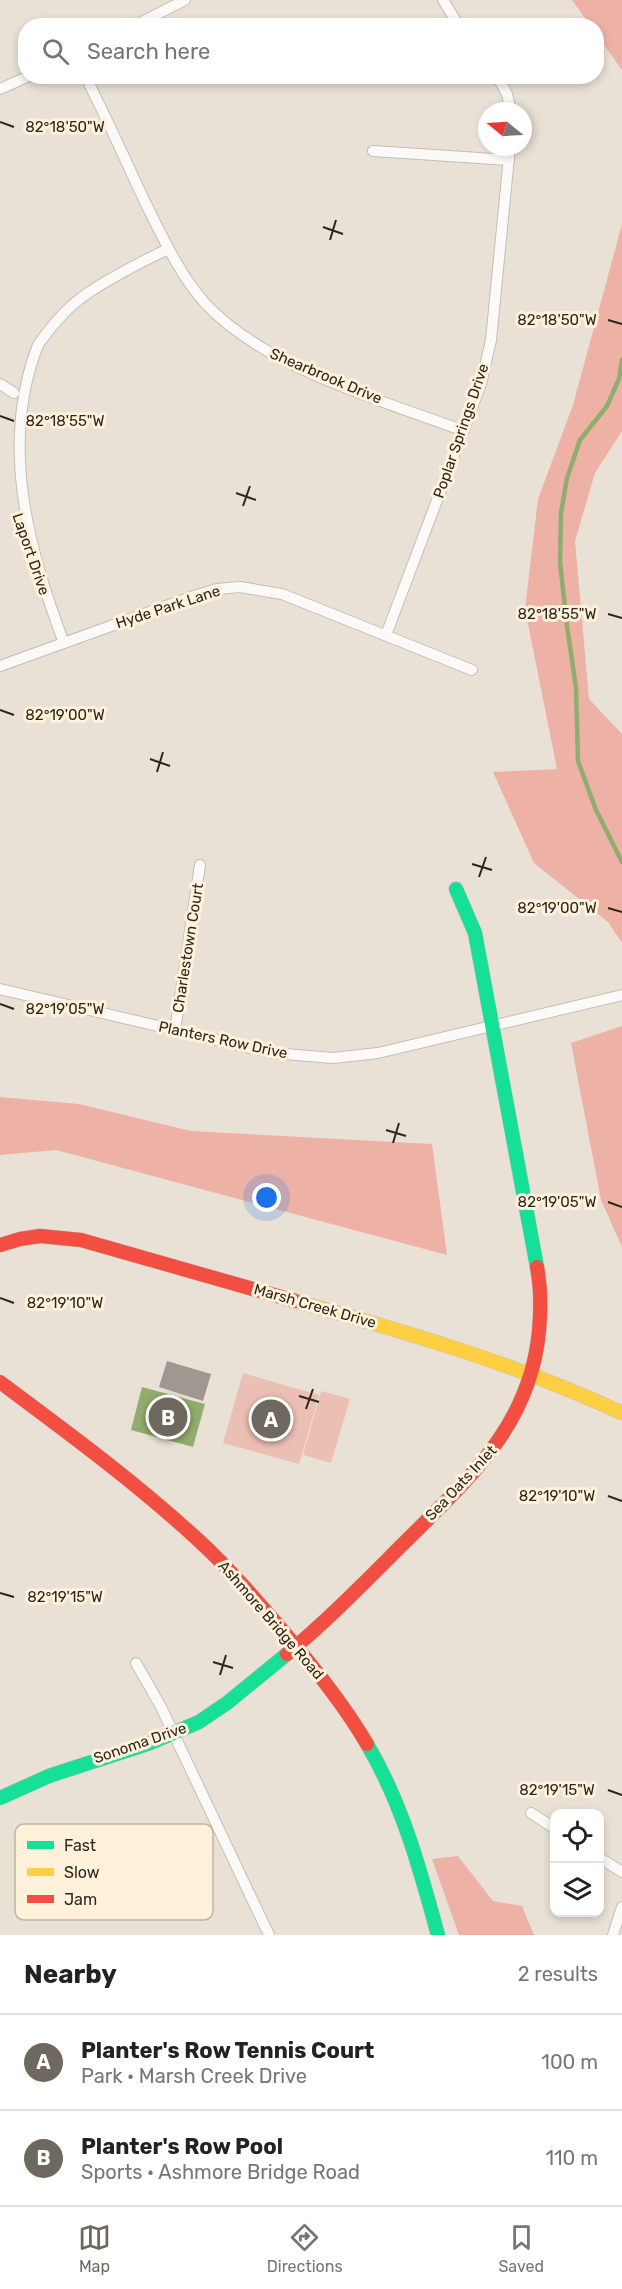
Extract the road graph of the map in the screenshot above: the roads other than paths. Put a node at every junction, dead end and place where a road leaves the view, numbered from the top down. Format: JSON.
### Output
{"nodes":[{"id":1,"x":185,"y":0,"type":"edge"},
{"id":2,"x":443,"y":0,"type":"edge"},
{"id":3,"x":150,"y":18,"type":"edge"},
{"id":4,"x":454,"y":18,"type":"edge"},
{"id":5,"x":18,"y":81,"type":"edge"},
{"id":6,"x":89,"y":84,"type":"edge"},
{"id":7,"x":501,"y":84,"type":"edge"},
{"id":8,"x":0,"y":89,"type":"edge"},
{"id":9,"x":509,"y":102,"type":"edge"},
{"id":10,"x":373,"y":151,"type":"dead end"},
{"id":11,"x":509,"y":156,"type":"edge"},
{"id":12,"x":509,"y":160,"type":"junction"},
{"id":13,"x":168,"y":249,"type":"junction"},
{"id":14,"x":0,"y":384,"type":"edge"},
{"id":15,"x":14,"y":393,"type":"junction"},
{"id":16,"x":10,"y":409,"type":"dead end"},
{"id":17,"x":464,"y":431,"type":"junction"},
{"id":18,"x":11,"y":493,"type":"dead end"},
{"id":19,"x":386,"y":635,"type":"junction"},
{"id":20,"x":64,"y":643,"type":"junction"},
{"id":21,"x":0,"y":666,"type":"edge"},
{"id":22,"x":472,"y":670,"type":"dead end"},
{"id":23,"x":200,"y":865,"type":"dead end"},
{"id":24,"x":456,"y":889,"type":"dead end"},
{"id":25,"x":0,"y":989,"type":"edge"},
{"id":26,"x":622,"y":995,"type":"edge"},
{"id":27,"x":492,"y":1026,"type":"junction"},
{"id":28,"x":175,"y":1030,"type":"junction"},
{"id":29,"x":0,"y":1245,"type":"edge"},
{"id":30,"x":532,"y":1374,"type":"junction"},
{"id":31,"x":0,"y":1382,"type":"edge"},
{"id":32,"x":622,"y":1413,"type":"edge"},
{"id":33,"x":297,"y":1647,"type":"junction"},
{"id":34,"x":136,"y":1663,"type":"dead end"},
{"id":35,"x":174,"y":1734,"type":"junction"},
{"id":36,"x":0,"y":1798,"type":"edge"},
{"id":37,"x":531,"y":1812,"type":"dead end"},
{"id":38,"x":550,"y":1825,"type":"edge"},
{"id":39,"x":604,"y":1861,"type":"edge"},
{"id":40,"x":622,"y":1872,"type":"edge"},
{"id":41,"x":622,"y":1907,"type":"edge"},
{"id":42,"x":269,"y":1935,"type":"edge"},
{"id":43,"x":438,"y":1935,"type":"edge"},
{"id":44,"x":613,"y":1935,"type":"edge"}],
"edges":[{"from":1,"to":3,"type":"street"},
{"from":2,"to":4,"type":"street"},
{"from":5,"to":8,"type":"street"},
{"from":6,"to":13,"type":"street","name":"Shearbrook Drive"},
{"from":7,"to":9,"type":"street"},
{"from":10,"to":12,"type":"street"},
{"from":11,"to":12,"type":"street","name":"Poplar Springs Drive"},
{"from":12,"to":17,"type":"street","name":"Poplar Springs Drive"},
{"from":13,"to":15,"type":"street"},
{"from":13,"to":17,"type":"street","name":"Shearbrook Drive"},
{"from":14,"to":15,"type":"street"},
{"from":15,"to":16,"type":"street"},
{"from":17,"to":19,"type":"street","name":"Poplar Springs Drive"},
{"from":18,"to":20,"type":"street","name":"Laport Drive"},
{"from":19,"to":20,"type":"street","name":"Hyde Park Lane"},
{"from":19,"to":22,"type":"street","name":"Hyde Park Lane"},
{"from":20,"to":21,"type":"street","name":"Hyde Park Lane"},
{"from":23,"to":28,"type":"street","name":"Charlestown Court"},
{"from":24,"to":27,"type":"street","name":"Sea Oats Inlet"},
{"from":25,"to":28,"type":"street","name":"Planters Row Drive"},
{"from":26,"to":27,"type":"street","name":"Planters Row Drive"},
{"from":27,"to":28,"type":"street","name":"Planters Row Drive"},
{"from":27,"to":30,"type":"street","name":"Sea Oats Inlet"},
{"from":29,"to":30,"type":"street","name":"Marsh Creek Drive"},
{"from":30,"to":32,"type":"street","name":"Marsh Creek Drive"},
{"from":30,"to":33,"type":"street","name":"Sea Oats Inlet"},
{"from":31,"to":33,"type":"street","name":"Ashmore Bridge Road"},
{"from":33,"to":35,"type":"street","name":"Sonoma Drive"},
{"from":33,"to":43,"type":"street","name":"Ashmore Bridge Road"},
{"from":34,"to":35,"type":"street"},
{"from":35,"to":36,"type":"street","name":"Sonoma Drive"},
{"from":35,"to":42,"type":"street"},
{"from":37,"to":38,"type":"street"},
{"from":39,"to":40,"type":"street"},
{"from":41,"to":44,"type":"street"}]}
